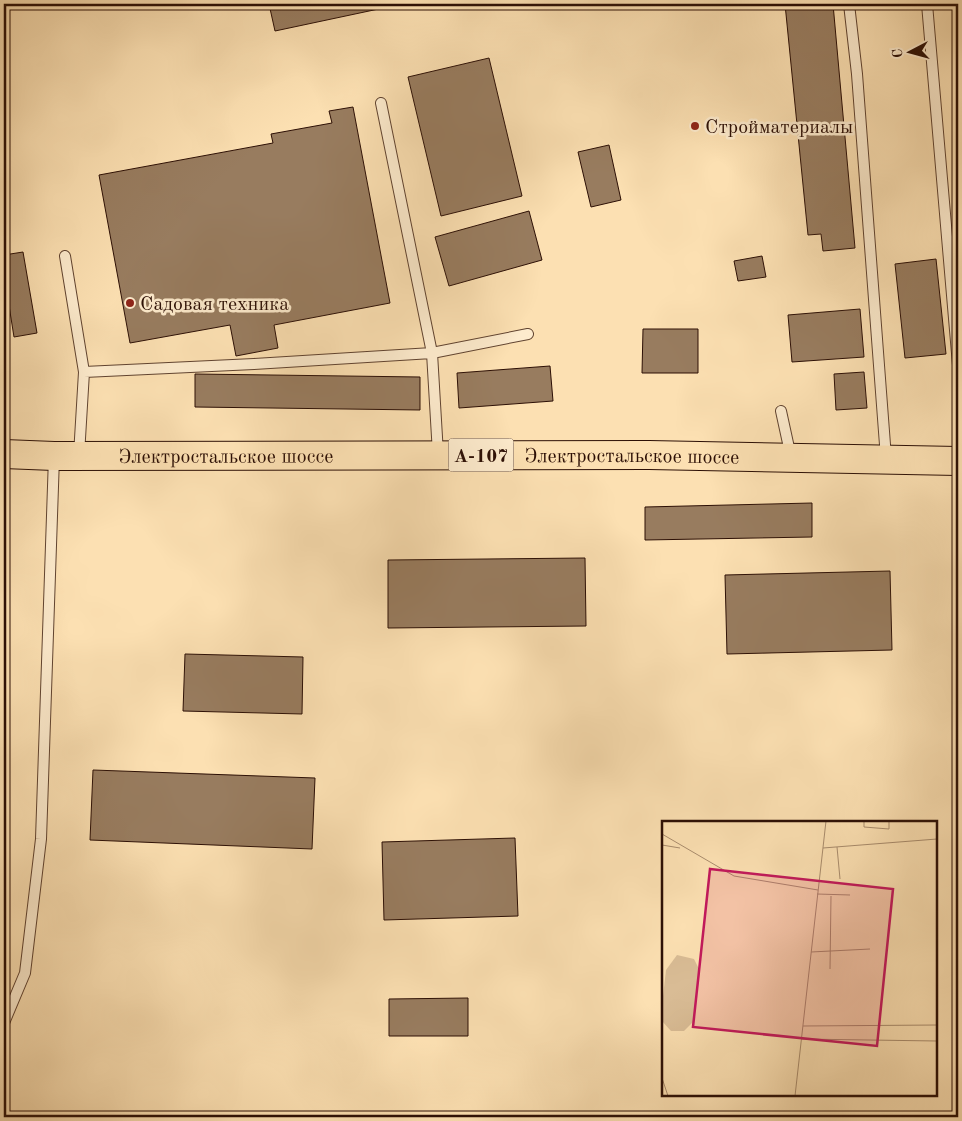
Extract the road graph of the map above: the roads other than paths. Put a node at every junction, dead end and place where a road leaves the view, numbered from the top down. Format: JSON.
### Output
{"nodes":[{"id":1,"x":849,"y":4,"type":"edge"},
{"id":2,"x":927,"y":4,"type":"edge"},
{"id":3,"x":381,"y":103,"type":"dead end"},
{"id":4,"x":66,"y":256,"type":"dead end"},
{"id":5,"x":528,"y":334,"type":"dead end"},
{"id":6,"x":432,"y":353,"type":"junction"},
{"id":7,"x":958,"y":365,"type":"edge"},
{"id":8,"x":84,"y":372,"type":"junction"},
{"id":9,"x":781,"y":411,"type":"dead end"},
{"id":10,"x":4,"y":454,"type":"edge"},
{"id":11,"x":438,"y":455,"type":"junction"},
{"id":12,"x":67,"y":456,"type":"junction"},
{"id":13,"x":791,"y":457,"type":"junction"},
{"id":14,"x":886,"y":459,"type":"junction"},
{"id":15,"x":958,"y":461,"type":"edge"},
{"id":16,"x":4,"y":1023,"type":"edge"}],
"edges":[{"from":1,"to":14,"type":"lane"},
{"from":2,"to":7,"type":"lane"},
{"from":3,"to":6,"type":"lane"},
{"from":4,"to":8,"type":"lane"},
{"from":5,"to":6,"type":"lane"},
{"from":6,"to":8,"type":"lane"},
{"from":6,"to":11,"type":"lane"},
{"from":8,"to":12,"type":"lane"},
{"from":9,"to":13,"type":"lane"},
{"from":10,"to":12,"type":"main road","name":"Электростальское шоссе","number":"А-107"},
{"from":11,"to":12,"type":"main road","name":"Электростальское шоссе","number":"А-107"},
{"from":11,"to":13,"type":"main road","name":"Электростальское шоссе","number":"А-107"},
{"from":12,"to":16,"type":"lane"},
{"from":13,"to":14,"type":"main road","name":"Электростальское шоссе","number":"А-107"},
{"from":14,"to":15,"type":"main road","name":"Электростальское шоссе","number":"А-107"}]}
